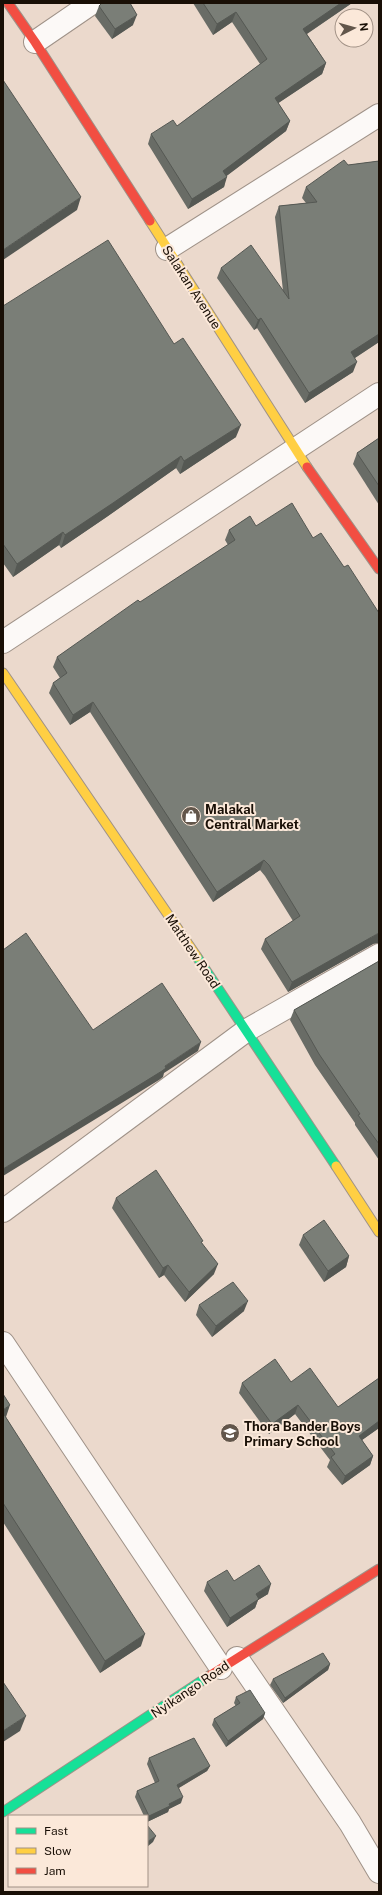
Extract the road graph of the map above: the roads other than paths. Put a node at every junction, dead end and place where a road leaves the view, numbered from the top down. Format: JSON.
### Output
{"nodes":[{"id":1,"x":8,"y":3,"type":"edge"},
{"id":2,"x":92,"y":3,"type":"edge"},
{"id":3,"x":35,"y":42,"type":"junction"},
{"id":4,"x":379,"y":115,"type":"edge"},
{"id":5,"x":167,"y":249,"type":"junction"},
{"id":6,"x":379,"y":394,"type":"edge"},
{"id":7,"x":295,"y":449,"type":"junction"},
{"id":8,"x":379,"y":569,"type":"edge"},
{"id":9,"x":3,"y":642,"type":"edge"},
{"id":10,"x":3,"y":673,"type":"edge"},
{"id":11,"x":379,"y":955,"type":"edge"},
{"id":12,"x":247,"y":1030,"type":"junction"},
{"id":13,"x":3,"y":1211,"type":"edge"},
{"id":14,"x":379,"y":1232,"type":"edge"},
{"id":15,"x":3,"y":1343,"type":"edge"},
{"id":16,"x":379,"y":1569,"type":"edge"},
{"id":17,"x":229,"y":1663,"type":"junction"},
{"id":18,"x":3,"y":1812,"type":"edge"},
{"id":19,"x":379,"y":1872,"type":"edge"}],
"edges":[{"from":1,"to":3,"type":"street","name":"Salakan Avenue"},
{"from":2,"to":3,"type":"street"},
{"from":3,"to":5,"type":"street","name":"Salakan Avenue"},
{"from":4,"to":5,"type":"street"},
{"from":5,"to":7,"type":"street","name":"Salakan Avenue"},
{"from":6,"to":7,"type":"street"},
{"from":7,"to":8,"type":"street","name":"Salakan Avenue"},
{"from":7,"to":9,"type":"street"},
{"from":10,"to":12,"type":"street","name":"Matthew Road"},
{"from":11,"to":12,"type":"street"},
{"from":12,"to":13,"type":"street"},
{"from":12,"to":14,"type":"street","name":"Matthew Road"},
{"from":15,"to":17,"type":"street"},
{"from":16,"to":17,"type":"street","name":"Nyikango Road"},
{"from":17,"to":18,"type":"street","name":"Nyikango Road"},
{"from":17,"to":19,"type":"street"}]}
